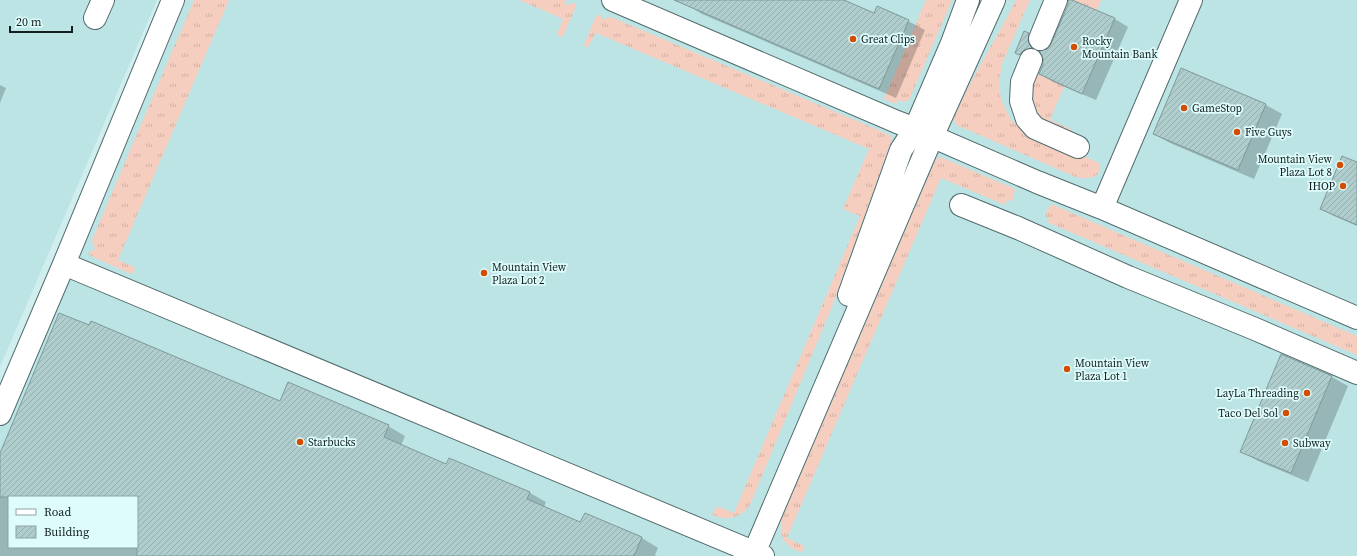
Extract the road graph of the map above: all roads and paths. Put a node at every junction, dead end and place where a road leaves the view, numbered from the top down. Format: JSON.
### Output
{"nodes":[{"id":1,"x":173,"y":0,"type":"edge"},
{"id":2,"x":613,"y":0,"type":"edge"},
{"id":3,"x":968,"y":0,"type":"edge"},
{"id":4,"x":994,"y":0,"type":"edge"},
{"id":5,"x":1056,"y":0,"type":"edge"},
{"id":6,"x":1191,"y":0,"type":"edge"},
{"id":7,"x":1040,"y":39,"type":"dead end"},
{"id":8,"x":1031,"y":60,"type":"dead end"},
{"id":9,"x":923,"y":133,"type":"junction"},
{"id":10,"x":1078,"y":147,"type":"dead end"},
{"id":11,"x":961,"y":205,"type":"dead end"},
{"id":12,"x":1102,"y":208,"type":"junction"},
{"id":13,"x":64,"y":264,"type":"junction"},
{"id":14,"x":1357,"y":318,"type":"edge"},
{"id":15,"x":1357,"y":373,"type":"edge"},
{"id":16,"x":0,"y":414,"type":"edge"},
{"id":17,"x":753,"y":552,"type":"edge"}],
"edges":[{"from":1,"to":13,"type":"lane"},
{"from":2,"to":9,"type":"lane"},
{"from":3,"to":9,"type":"lane"},
{"from":4,"to":9,"type":"lane"},
{"from":5,"to":7,"type":"lane"},
{"from":6,"to":12,"type":"lane"},
{"from":8,"to":10,"type":"lane"},
{"from":9,"to":12,"type":"lane"},
{"from":9,"to":17,"type":"lane"},
{"from":11,"to":15,"type":"lane"},
{"from":12,"to":14,"type":"lane"},
{"from":13,"to":16,"type":"lane"},
{"from":13,"to":17,"type":"lane"}]}
